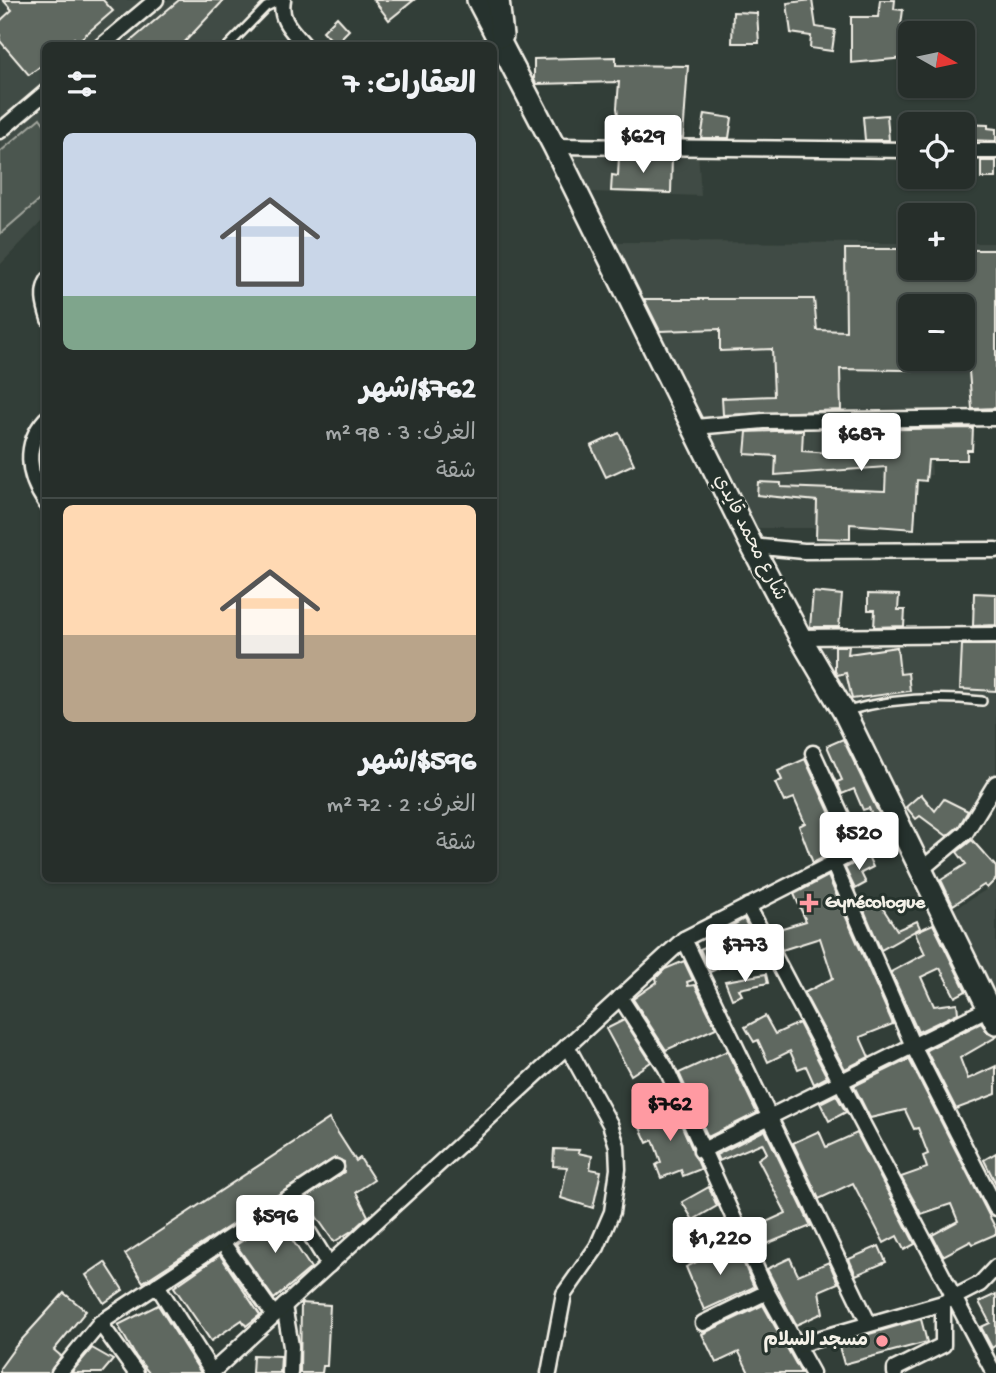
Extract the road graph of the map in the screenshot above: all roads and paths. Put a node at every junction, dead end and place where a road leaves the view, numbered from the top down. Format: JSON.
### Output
{"nodes":[{"id":1,"x":156,"y":0,"type":"edge"},
{"id":2,"x":282,"y":0,"type":"edge"},
{"id":3,"x":478,"y":0,"type":"edge"},
{"id":4,"x":498,"y":0,"type":"edge"},
{"id":5,"x":107,"y":42,"type":"edge"},
{"id":6,"x":232,"y":42,"type":"edge"},
{"id":7,"x":301,"y":42,"type":"edge"},
{"id":8,"x":504,"y":52,"type":"junction"},
{"id":9,"x":42,"y":95,"type":"edge"},
{"id":10,"x":0,"y":131,"type":"edge"},
{"id":11,"x":554,"y":146,"type":"junction"},
{"id":12,"x":898,"y":150,"type":"edge"},
{"id":13,"x":975,"y":151,"type":"edge"},
{"id":14,"x":996,"y":151,"type":"edge"},
{"id":15,"x":42,"y":283,"type":"edge"},
{"id":16,"x":42,"y":310,"type":"edge"},
{"id":17,"x":996,"y":418,"type":"edge"},
{"id":18,"x":42,"y":423,"type":"edge"},
{"id":19,"x":695,"y":427,"type":"junction"},
{"id":20,"x":42,"y":495,"type":"edge"},
{"id":21,"x":752,"y":546,"type":"junction"},
{"id":22,"x":996,"y":550,"type":"edge"},
{"id":23,"x":996,"y":635,"type":"edge"},
{"id":24,"x":800,"y":637,"type":"junction"},
{"id":25,"x":982,"y":702,"type":"dead end"},
{"id":26,"x":844,"y":712,"type":"junction"},
{"id":27,"x":813,"y":753,"type":"dead end"},
{"id":28,"x":996,"y":783,"type":"edge"},
{"id":29,"x":900,"y":829,"type":"junction"},
{"id":30,"x":858,"y":851,"type":"junction"},
{"id":31,"x":833,"y":863,"type":"junction"},
{"id":32,"x":922,"y":869,"type":"junction"},
{"id":33,"x":748,"y":906,"type":"junction"},
{"id":34,"x":684,"y":939,"type":"junction"},
{"id":35,"x":620,"y":997,"type":"junction"},
{"id":36,"x":993,"y":1015,"type":"edge"},
{"id":37,"x":567,"y":1046,"type":"junction"},
{"id":38,"x":913,"y":1046,"type":"junction"},
{"id":39,"x":842,"y":1083,"type":"junction"},
{"id":40,"x":769,"y":1119,"type":"junction"},
{"id":41,"x":701,"y":1151,"type":"junction"},
{"id":42,"x":336,"y":1167,"type":"dead end"},
{"id":43,"x":288,"y":1199,"type":"junction"},
{"id":44,"x":996,"y":1208,"type":"edge"},
{"id":45,"x":222,"y":1242,"type":"junction"},
{"id":46,"x":329,"y":1265,"type":"junction"},
{"id":47,"x":996,"y":1267,"type":"edge"},
{"id":48,"x":157,"y":1286,"type":"junction"},
{"id":49,"x":767,"y":1292,"type":"junction"},
{"id":50,"x":948,"y":1300,"type":"junction"},
{"id":51,"x":279,"y":1311,"type":"junction"},
{"id":52,"x":703,"y":1322,"type":"dead end"},
{"id":53,"x":868,"y":1322,"type":"junction"},
{"id":54,"x":100,"y":1323,"type":"junction"},
{"id":55,"x":797,"y":1345,"type":"junction"},
{"id":56,"x":894,"y":1372,"type":"edge"},
{"id":57,"x":59,"y":1373,"type":"edge"},
{"id":58,"x":136,"y":1373,"type":"edge"},
{"id":59,"x":212,"y":1373,"type":"edge"},
{"id":60,"x":290,"y":1373,"type":"edge"},
{"id":61,"x":549,"y":1373,"type":"edge"},
{"id":62,"x":813,"y":1373,"type":"edge"},
{"id":63,"x":994,"y":1373,"type":"edge"}],
"edges":[{"from":1,"to":5,"type":"street"},
{"from":2,"to":6,"type":"lane"},
{"from":2,"to":7,"type":"street"},
{"from":3,"to":8,"type":"main road","name":"شارع محمد قايدي"},
{"from":4,"to":8,"type":"main road"},
{"from":8,"to":11,"type":"main road","name":"شارع محمد قايدي"},
{"from":9,"to":10,"type":"street"},
{"from":11,"to":12,"type":"street"},
{"from":11,"to":19,"type":"main road","name":"شارع محمد قايدي"},
{"from":13,"to":14,"type":"street"},
{"from":15,"to":16,"type":"lane"},
{"from":17,"to":19,"type":"street"},
{"from":18,"to":20,"type":"street"},
{"from":19,"to":21,"type":"main road","name":"شارع محمد قايدي"},
{"from":21,"to":22,"type":"street"},
{"from":21,"to":24,"type":"main road","name":"شارع محمد قايدي"},
{"from":23,"to":24,"type":"street"},
{"from":24,"to":26,"type":"main road","name":"شارع محمد قايدي"},
{"from":25,"to":26,"type":"lane"},
{"from":26,"to":29,"type":"main road","name":"شارع محمد قايدي"},
{"from":27,"to":30,"type":"street"},
{"from":28,"to":32,"type":"street"},
{"from":29,"to":30,"type":"street"},
{"from":29,"to":32,"type":"main road","name":"شارع محمد قايدي"},
{"from":30,"to":31,"type":"street"},
{"from":31,"to":33,"type":"street"},
{"from":31,"to":38,"type":"street"},
{"from":32,"to":36,"type":"main road","name":"شارع محمد قايدي"},
{"from":33,"to":34,"type":"street"},
{"from":33,"to":39,"type":"street"},
{"from":34,"to":35,"type":"street"},
{"from":34,"to":40,"type":"street"},
{"from":35,"to":37,"type":"street"},
{"from":35,"to":41,"type":"street"},
{"from":36,"to":38,"type":"street"},
{"from":37,"to":46,"type":"street"},
{"from":37,"to":61,"type":"street"},
{"from":38,"to":39,"type":"street"},
{"from":38,"to":44,"type":"street"},
{"from":39,"to":40,"type":"street"},
{"from":39,"to":50,"type":"street"},
{"from":40,"to":41,"type":"street"},
{"from":40,"to":53,"type":"street"},
{"from":41,"to":49,"type":"street"},
{"from":42,"to":43,"type":"street"},
{"from":43,"to":45,"type":"street"},
{"from":43,"to":46,"type":"street"},
{"from":45,"to":48,"type":"street"},
{"from":45,"to":51,"type":"street"},
{"from":46,"to":51,"type":"street"},
{"from":47,"to":50,"type":"street"},
{"from":48,"to":54,"type":"street"},
{"from":48,"to":59,"type":"street"},
{"from":49,"to":52,"type":"street"},
{"from":49,"to":55,"type":"street"},
{"from":50,"to":53,"type":"street"},
{"from":50,"to":56,"type":"street"},
{"from":50,"to":63,"type":"street"},
{"from":51,"to":59,"type":"street"},
{"from":51,"to":60,"type":"street"},
{"from":53,"to":55,"type":"street"},
{"from":54,"to":57,"type":"street"},
{"from":54,"to":58,"type":"street"},
{"from":55,"to":62,"type":"street"}]}
